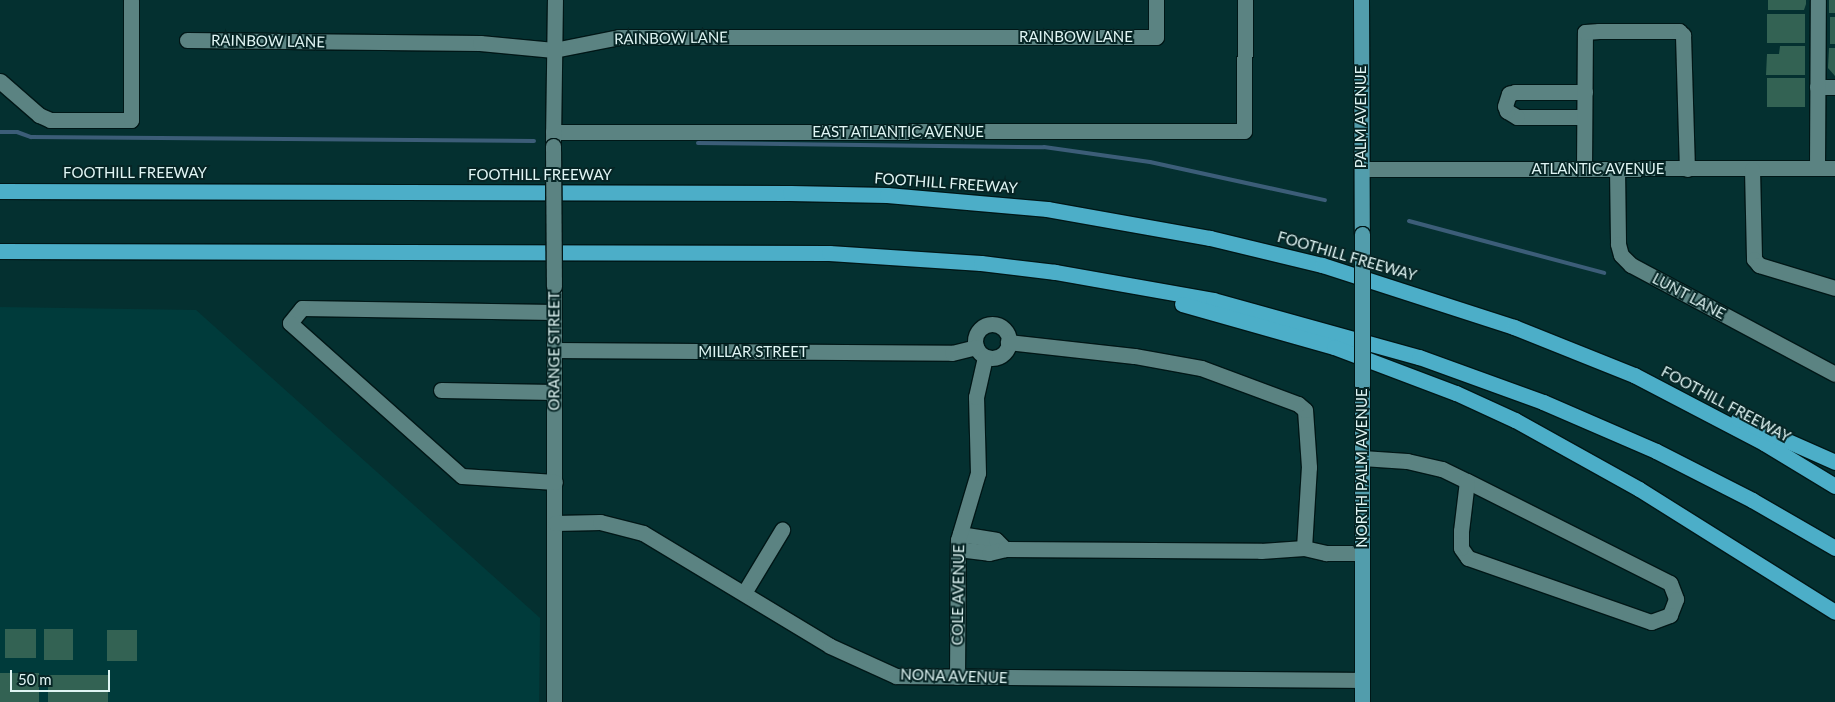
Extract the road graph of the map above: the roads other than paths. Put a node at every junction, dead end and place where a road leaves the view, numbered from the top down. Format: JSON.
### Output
{"nodes":[{"id":1,"x":131,"y":0,"type":"edge"},
{"id":2,"x":555,"y":0,"type":"edge"},
{"id":3,"x":1156,"y":0,"type":"edge"},
{"id":4,"x":1245,"y":0,"type":"edge"},
{"id":5,"x":1361,"y":0,"type":"edge"},
{"id":6,"x":1818,"y":0,"type":"edge"},
{"id":7,"x":187,"y":40,"type":"dead end"},
{"id":8,"x":554,"y":50,"type":"junction"},
{"id":9,"x":0,"y":81,"type":"edge"},
{"id":10,"x":1817,"y":87,"type":"junction"},
{"id":11,"x":1835,"y":87,"type":"edge"},
{"id":12,"x":1585,"y":92,"type":"junction"},
{"id":13,"x":1584,"y":117,"type":"junction"},
{"id":14,"x":553,"y":139,"type":"junction"},
{"id":15,"x":1817,"y":168,"type":"junction"},
{"id":16,"x":1835,"y":168,"type":"edge"},
{"id":17,"x":1362,"y":169,"type":"junction"},
{"id":18,"x":1584,"y":169,"type":"junction"},
{"id":19,"x":1617,"y":169,"type":"junction"},
{"id":20,"x":1687,"y":169,"type":"junction"},
{"id":21,"x":1752,"y":169,"type":"junction"},
{"id":22,"x":0,"y":191,"type":"edge"},
{"id":23,"x":1362,"y":234,"type":"joint"},
{"id":24,"x":0,"y":251,"type":"edge"},
{"id":25,"x":1054,"y":272,"type":"junction"},
{"id":26,"x":1835,"y":288,"type":"edge"},
{"id":27,"x":554,"y":312,"type":"junction"},
{"id":28,"x":1008,"y":342,"type":"junction"},
{"id":29,"x":554,"y":350,"type":"junction"},
{"id":30,"x":980,"y":352,"type":"junction"},
{"id":31,"x":1835,"y":374,"type":"edge"},
{"id":32,"x":1634,"y":376,"type":"junction"},
{"id":33,"x":441,"y":390,"type":"dead end"},
{"id":34,"x":554,"y":392,"type":"junction"},
{"id":35,"x":1362,"y":458,"type":"junction"},
{"id":36,"x":1835,"y":462,"type":"edge"},
{"id":37,"x":1467,"y":481,"type":"junction"},
{"id":38,"x":555,"y":482,"type":"junction"},
{"id":39,"x":1835,"y":486,"type":"edge"},
{"id":40,"x":555,"y":523,"type":"junction"},
{"id":41,"x":782,"y":530,"type":"dead end"},
{"id":42,"x":960,"y":534,"type":"junction"},
{"id":43,"x":1304,"y":548,"type":"junction"},
{"id":44,"x":1835,"y":548,"type":"edge"},
{"id":45,"x":958,"y":549,"type":"junction"},
{"id":46,"x":1005,"y":549,"type":"junction"},
{"id":47,"x":1362,"y":553,"type":"junction"},
{"id":48,"x":744,"y":592,"type":"junction"},
{"id":49,"x":1835,"y":612,"type":"edge"},
{"id":50,"x":957,"y":677,"type":"junction"},
{"id":51,"x":1362,"y":680,"type":"junction"},
{"id":52,"x":554,"y":702,"type":"edge"},
{"id":53,"x":1362,"y":702,"type":"edge"}],
"edges":[{"from":1,"to":9,"type":"street"},
{"from":2,"to":8,"type":"street","name":"ORANGE STREET"},
{"from":3,"to":8,"type":"street","name":"RAINBOW LANE"},
{"from":4,"to":14,"type":"street","name":"EAST ATLANTIC AVENUE"},
{"from":5,"to":17,"type":"main road","name":"PALM AVENUE"},
{"from":6,"to":10,"type":"street"},
{"from":7,"to":8,"type":"street","name":"RAINBOW LANE"},
{"from":8,"to":14,"type":"street","name":"ORANGE STREET"},
{"from":10,"to":11,"type":"street"},
{"from":10,"to":15,"type":"street"},
{"from":12,"to":13,"type":"street"},
{"from":12,"to":13,"type":"street"},
{"from":12,"to":20,"type":"street"},
{"from":13,"to":18,"type":"street"},
{"from":14,"to":27,"type":"street","name":"ORANGE STREET","bridge":true},
{"from":15,"to":16,"type":"street","name":"ATLANTIC AVENUE"},
{"from":15,"to":21,"type":"street","name":"ATLANTIC AVENUE"},
{"from":17,"to":18,"type":"street","name":"ATLANTIC AVENUE"},
{"from":17,"to":23,"type":"main road","name":"PALM AVENUE"},
{"from":18,"to":19,"type":"street","name":"ATLANTIC AVENUE"},
{"from":19,"to":20,"type":"street","name":"ATLANTIC AVENUE"},
{"from":19,"to":31,"type":"street","name":"LUNT LANE"},
{"from":20,"to":21,"type":"street","name":"ATLANTIC AVENUE"},
{"from":21,"to":26,"type":"street"},
{"from":22,"to":32,"type":"highway","name":"FOOTHILL FREEWAY"},
{"from":23,"to":35,"type":"main road","name":"NORTH PALM AVENUE","bridge":true},
{"from":24,"to":25,"type":"highway"},
{"from":25,"to":44,"type":"highway"},
{"from":25,"to":49,"type":"highway"},
{"from":27,"to":29,"type":"street","name":"ORANGE STREET"},
{"from":27,"to":38,"type":"street"},
{"from":28,"to":30,"type":"street"},
{"from":28,"to":30,"type":"street"},
{"from":28,"to":43,"type":"street"},
{"from":29,"to":30,"type":"street","name":"MILLAR STREET"},
{"from":29,"to":34,"type":"street","name":"ORANGE STREET"},
{"from":30,"to":42,"type":"street","name":"COLE AVENUE"},
{"from":32,"to":36,"type":"highway"},
{"from":32,"to":39,"type":"highway","name":"FOOTHILL FREEWAY"},
{"from":33,"to":34,"type":"street"},
{"from":34,"to":38,"type":"street","name":"ORANGE STREET"},
{"from":35,"to":37,"type":"street"},
{"from":35,"to":47,"type":"main road","name":"NORTH PALM AVENUE"},
{"from":37,"to":37,"type":"street"},
{"from":38,"to":40,"type":"street","name":"ORANGE STREET"},
{"from":40,"to":48,"type":"street","name":"NONA AVENUE"},
{"from":40,"to":52,"type":"street","name":"ORANGE STREET"},
{"from":41,"to":48,"type":"street"},
{"from":42,"to":45,"type":"street","name":"COLE AVENUE"},
{"from":42,"to":46,"type":"street"},
{"from":43,"to":46,"type":"street"},
{"from":43,"to":47,"type":"street"},
{"from":45,"to":46,"type":"street"},
{"from":45,"to":50,"type":"street","name":"COLE AVENUE"},
{"from":47,"to":51,"type":"main road","name":"NORTH PALM AVENUE"},
{"from":48,"to":50,"type":"street","name":"NONA AVENUE"},
{"from":50,"to":51,"type":"street","name":"NONA AVENUE"},
{"from":51,"to":53,"type":"main road","name":"NORTH PALM AVENUE"}]}
